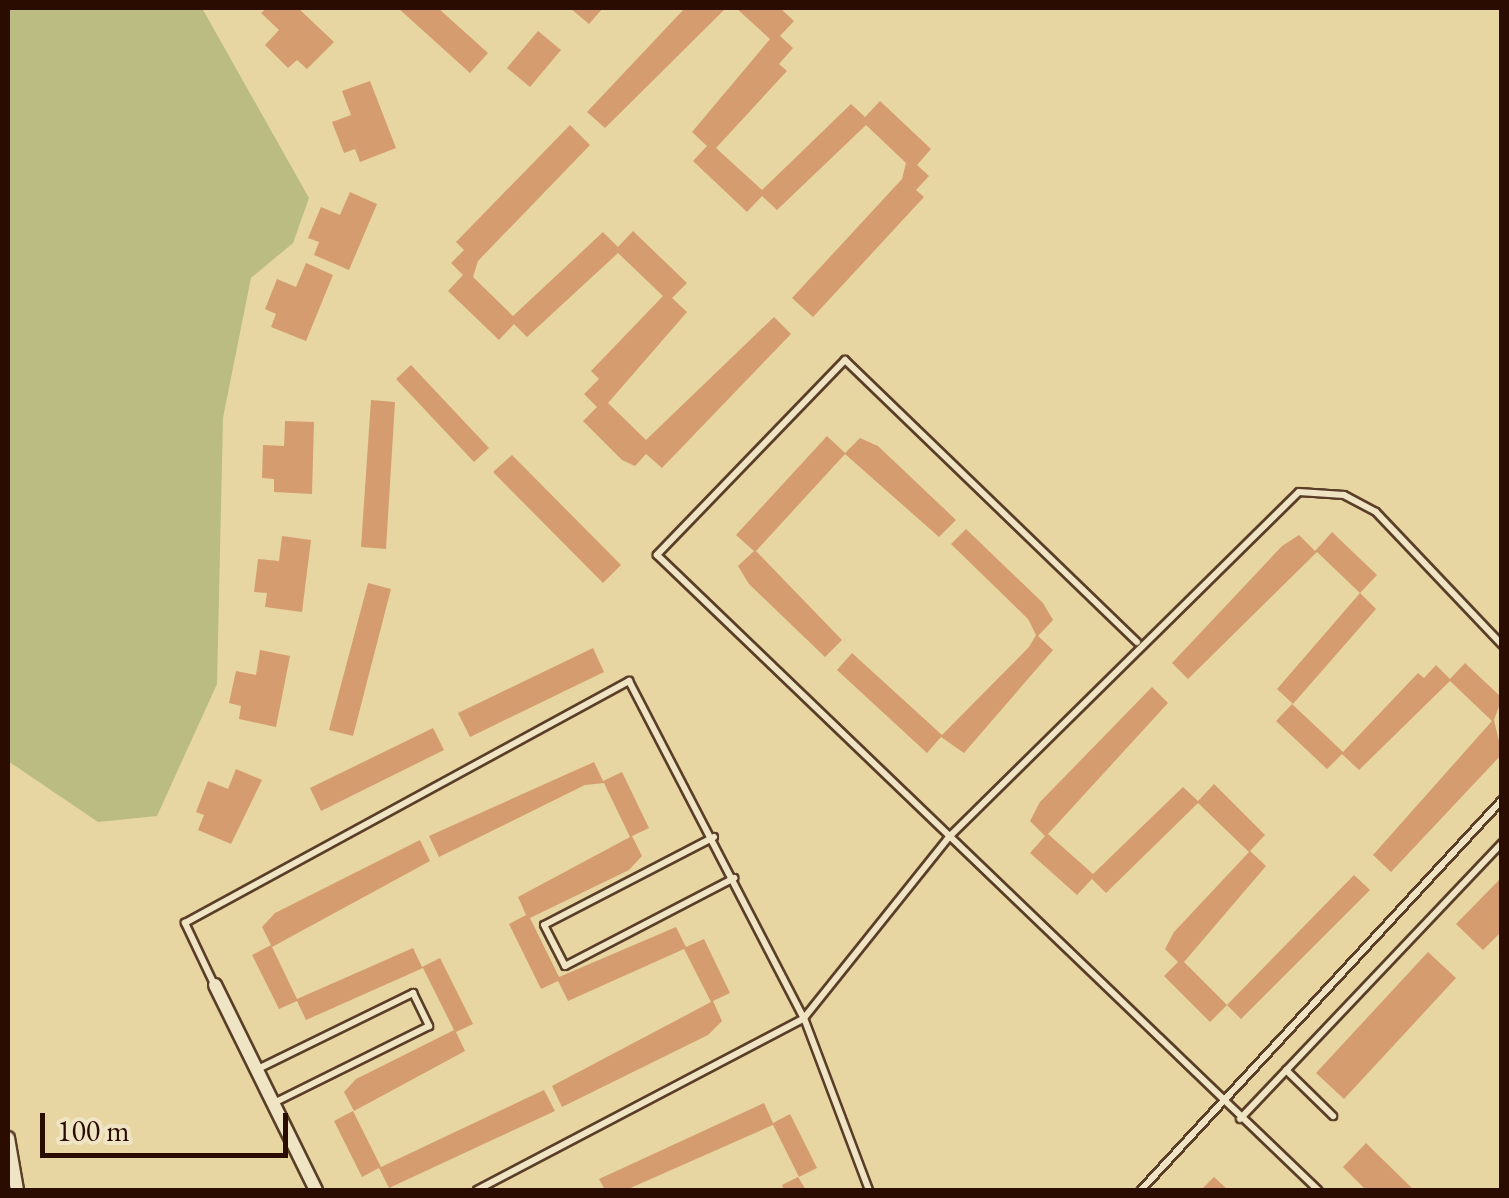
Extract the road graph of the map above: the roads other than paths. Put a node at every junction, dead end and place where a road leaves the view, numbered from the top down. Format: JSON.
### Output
{"nodes":[{"id":1,"x":1137,"y":642,"type":"junction"},
{"id":2,"x":1502,"y":645,"type":"edge"},
{"id":3,"x":1502,"y":800,"type":"edge"},
{"id":4,"x":714,"y":837,"type":"junction"},
{"id":5,"x":949,"y":837,"type":"junction"},
{"id":6,"x":1502,"y":844,"type":"edge"},
{"id":7,"x":734,"y":878,"type":"junction"},
{"id":8,"x":214,"y":984,"type":"joint"},
{"id":9,"x":804,"y":1018,"type":"junction"},
{"id":10,"x":257,"y":1069,"type":"junction"},
{"id":11,"x":1286,"y":1070,"type":"junction"},
{"id":12,"x":1218,"y":1097,"type":"junction"},
{"id":13,"x":273,"y":1103,"type":"junction"},
{"id":14,"x":1333,"y":1116,"type":"dead end"},
{"id":15,"x":1240,"y":1118,"type":"junction"},
{"id":16,"x":8,"y":1138,"type":"edge"},
{"id":17,"x":17,"y":1190,"type":"edge"},
{"id":18,"x":316,"y":1190,"type":"edge"},
{"id":19,"x":476,"y":1190,"type":"edge"},
{"id":20,"x":869,"y":1190,"type":"edge"},
{"id":21,"x":1141,"y":1190,"type":"edge"},
{"id":22,"x":1318,"y":1190,"type":"edge"}],
"edges":[{"from":1,"to":2,"type":"lane"},
{"from":1,"to":5,"type":"lane"},
{"from":1,"to":5,"type":"lane"},
{"from":3,"to":12,"type":"lane"},
{"from":4,"to":7,"type":"lane"},
{"from":4,"to":7,"type":"lane"},
{"from":4,"to":8,"type":"lane"},
{"from":5,"to":9,"type":"lane"},
{"from":5,"to":12,"type":"lane"},
{"from":6,"to":11,"type":"lane"},
{"from":7,"to":9,"type":"lane"},
{"from":8,"to":10,"type":"street"},
{"from":9,"to":19,"type":"lane"},
{"from":9,"to":20,"type":"lane"},
{"from":10,"to":13,"type":"street"},
{"from":10,"to":13,"type":"lane"},
{"from":11,"to":14,"type":"lane"},
{"from":11,"to":15,"type":"lane"},
{"from":12,"to":15,"type":"lane"},
{"from":12,"to":21,"type":"lane"},
{"from":13,"to":18,"type":"street"},
{"from":15,"to":22,"type":"lane"},
{"from":16,"to":17,"type":"street"}]}
